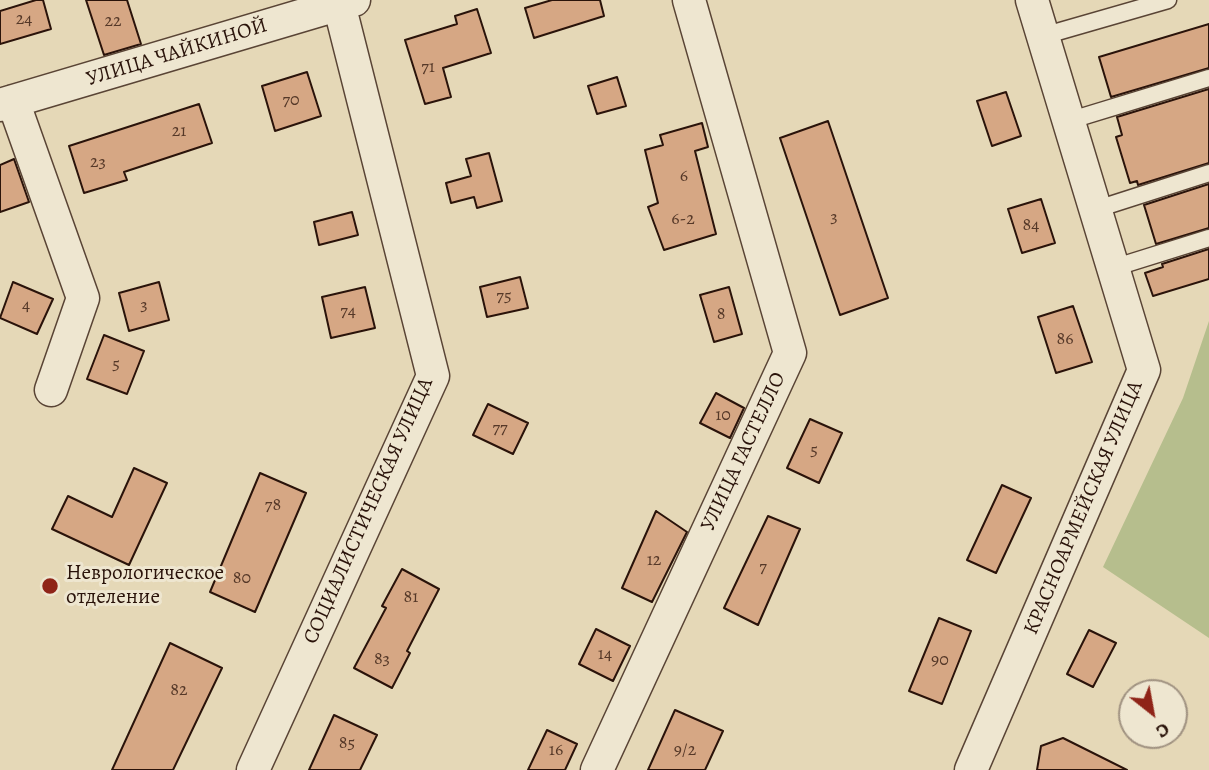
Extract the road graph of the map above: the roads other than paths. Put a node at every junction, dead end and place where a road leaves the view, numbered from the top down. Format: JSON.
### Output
{"nodes":[{"id":1,"x":689,"y":0,"type":"edge"},
{"id":2,"x":1032,"y":0,"type":"edge"},
{"id":3,"x":1168,"y":0,"type":"edge"},
{"id":4,"x":344,"y":1,"type":"edge"},
{"id":5,"x":1043,"y":36,"type":"junction"},
{"id":6,"x":1209,"y":78,"type":"edge"},
{"id":7,"x":7,"y":103,"type":"edge"},
{"id":8,"x":1068,"y":121,"type":"junction"},
{"id":9,"x":1209,"y":173,"type":"edge"},
{"id":10,"x":1097,"y":209,"type":"junction"},
{"id":11,"x":1209,"y":238,"type":"edge"},
{"id":12,"x":1113,"y":268,"type":"junction"},
{"id":13,"x":51,"y":390,"type":"dead end"},
{"id":14,"x":253,"y":770,"type":"edge"},
{"id":15,"x":597,"y":770,"type":"edge"},
{"id":16,"x":971,"y":770,"type":"edge"}],
"edges":[{"from":1,"to":15,"type":"street","name":"УЛИЦА ГАСТЕЛЛО"},
{"from":2,"to":5,"type":"street","name":"КРАСНОАРМЕЙСКАЯ УЛИЦА"},
{"from":3,"to":5,"type":"lane"},
{"from":4,"to":7,"type":"street","name":"УЛИЦА ЧАЙКИНОЙ"},
{"from":4,"to":14,"type":"street","name":"СОЦИАЛИСТИЧЕСКАЯ УЛИЦА"},
{"from":5,"to":8,"type":"street","name":"КРАСНОАРМЕЙСКАЯ УЛИЦА"},
{"from":6,"to":8,"type":"lane"},
{"from":7,"to":13,"type":"street"},
{"from":8,"to":10,"type":"street","name":"КРАСНОАРМЕЙСКАЯ УЛИЦА"},
{"from":9,"to":10,"type":"lane"},
{"from":10,"to":12,"type":"street","name":"КРАСНОАРМЕЙСКАЯ УЛИЦА"},
{"from":11,"to":12,"type":"lane"},
{"from":12,"to":16,"type":"street","name":"КРАСНОАРМЕЙСКАЯ УЛИЦА"}]}
